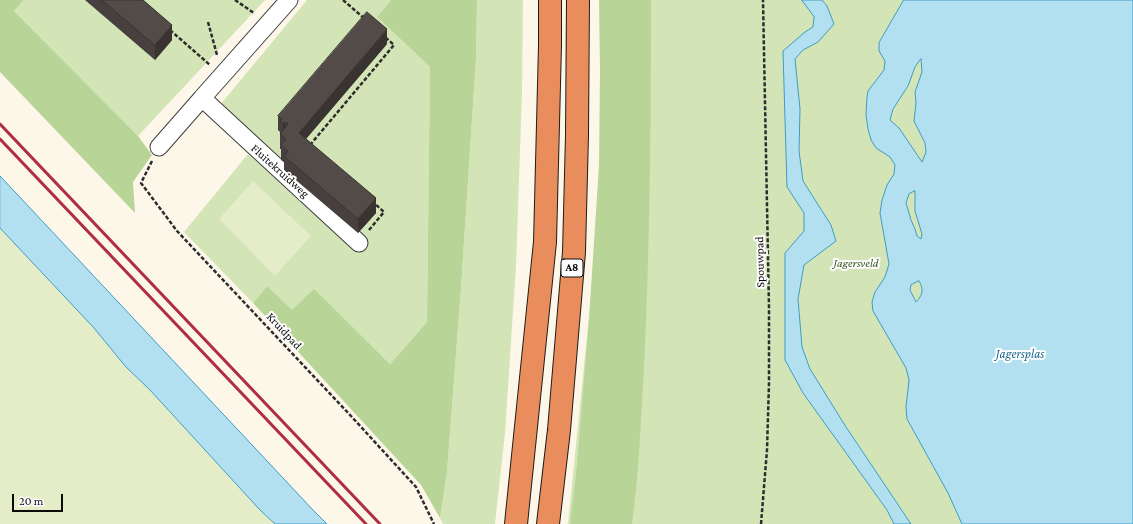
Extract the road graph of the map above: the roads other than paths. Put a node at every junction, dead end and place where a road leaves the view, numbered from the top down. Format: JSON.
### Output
{"nodes":[{"id":1,"x":289,"y":0,"type":"edge"},
{"id":2,"x":550,"y":0,"type":"edge"},
{"id":3,"x":578,"y":0,"type":"edge"},
{"id":4,"x":202,"y":98,"type":"junction"},
{"id":5,"x":159,"y":147,"type":"road end"},
{"id":6,"x":359,"y":242,"type":"road end"},
{"id":7,"x":516,"y":524,"type":"edge"},
{"id":8,"x":548,"y":524,"type":"edge"}],
"edges":[{"from":1,"to":4,"type":"street"},
{"from":2,"to":7,"type":"highway","number":"A8"},
{"from":3,"to":8,"type":"highway","number":"A8"},
{"from":4,"to":5,"type":"street"},
{"from":4,"to":6,"type":"street","name":"Fluitekruidweg"}]}
